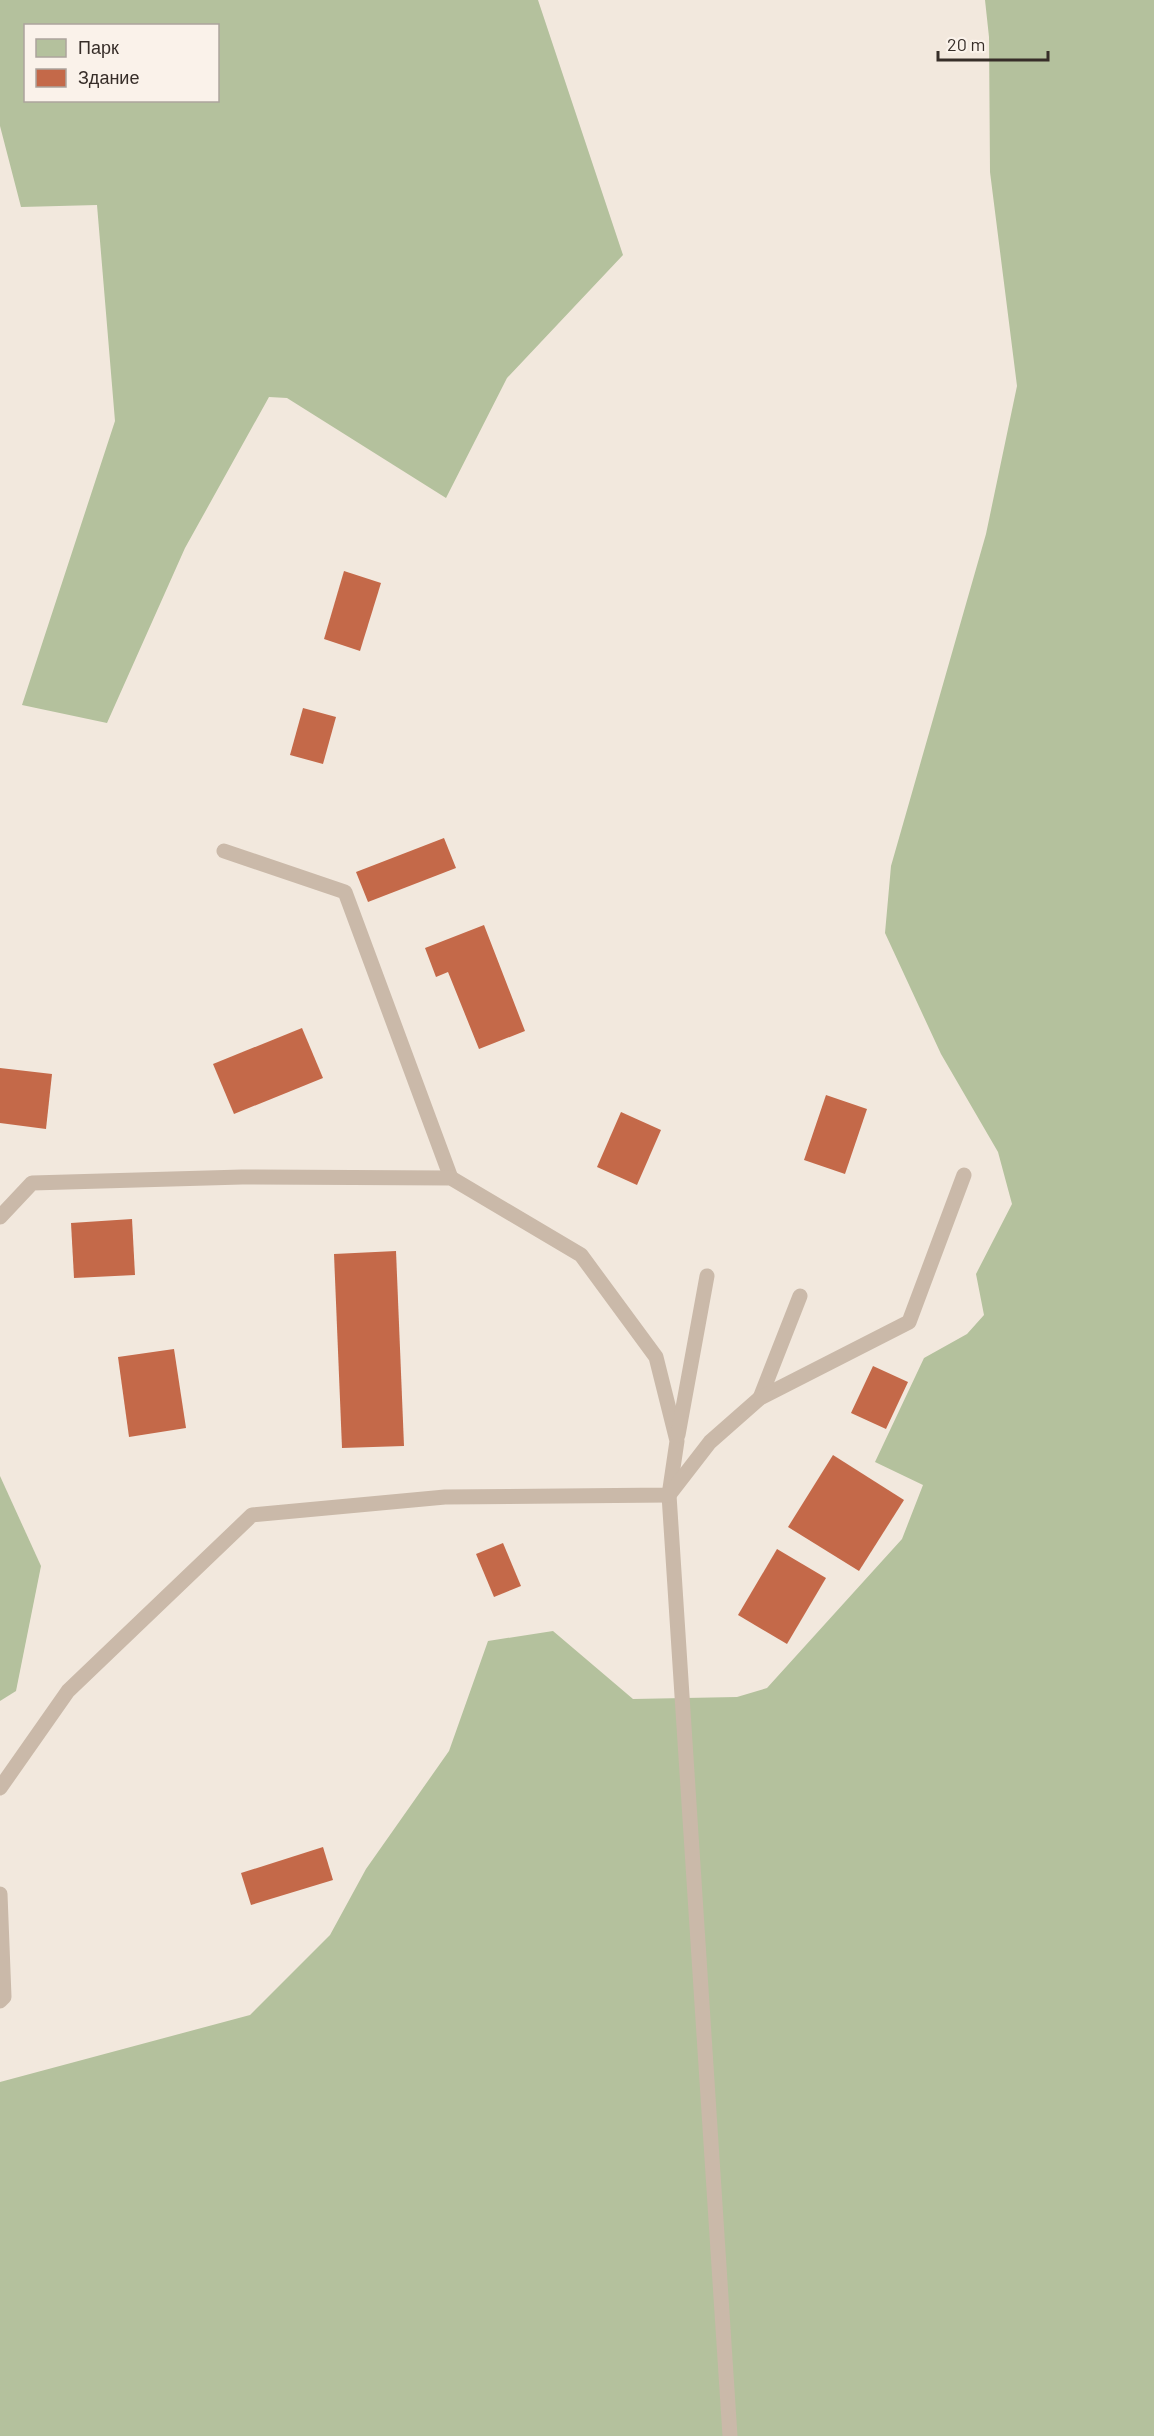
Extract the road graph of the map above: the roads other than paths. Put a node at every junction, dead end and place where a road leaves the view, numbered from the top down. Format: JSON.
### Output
{"nodes":[{"id":1,"x":224,"y":850,"type":"dead end"},
{"id":2,"x":964,"y":1175,"type":"dead end"},
{"id":3,"x":451,"y":1178,"type":"junction"},
{"id":4,"x":0,"y":1217,"type":"edge"},
{"id":5,"x":707,"y":1276,"type":"dead end"},
{"id":6,"x":800,"y":1296,"type":"dead end"},
{"id":7,"x":760,"y":1398,"type":"junction"},
{"id":8,"x":677,"y":1441,"type":"junction"},
{"id":9,"x":669,"y":1495,"type":"junction"},
{"id":10,"x":0,"y":1788,"type":"edge"},
{"id":11,"x":0,"y":1894,"type":"edge"},
{"id":12,"x":0,"y":2001,"type":"edge"},
{"id":13,"x":730,"y":2436,"type":"edge"}],
"edges":[{"from":1,"to":3,"type":"lane"},
{"from":2,"to":7,"type":"lane"},
{"from":3,"to":4,"type":"lane"},
{"from":3,"to":8,"type":"lane"},
{"from":5,"to":8,"type":"lane"},
{"from":6,"to":7,"type":"lane"},
{"from":7,"to":9,"type":"lane"},
{"from":8,"to":9,"type":"lane"},
{"from":9,"to":10,"type":"lane"},
{"from":9,"to":13,"type":"lane"},
{"from":11,"to":12,"type":"lane"}]}
